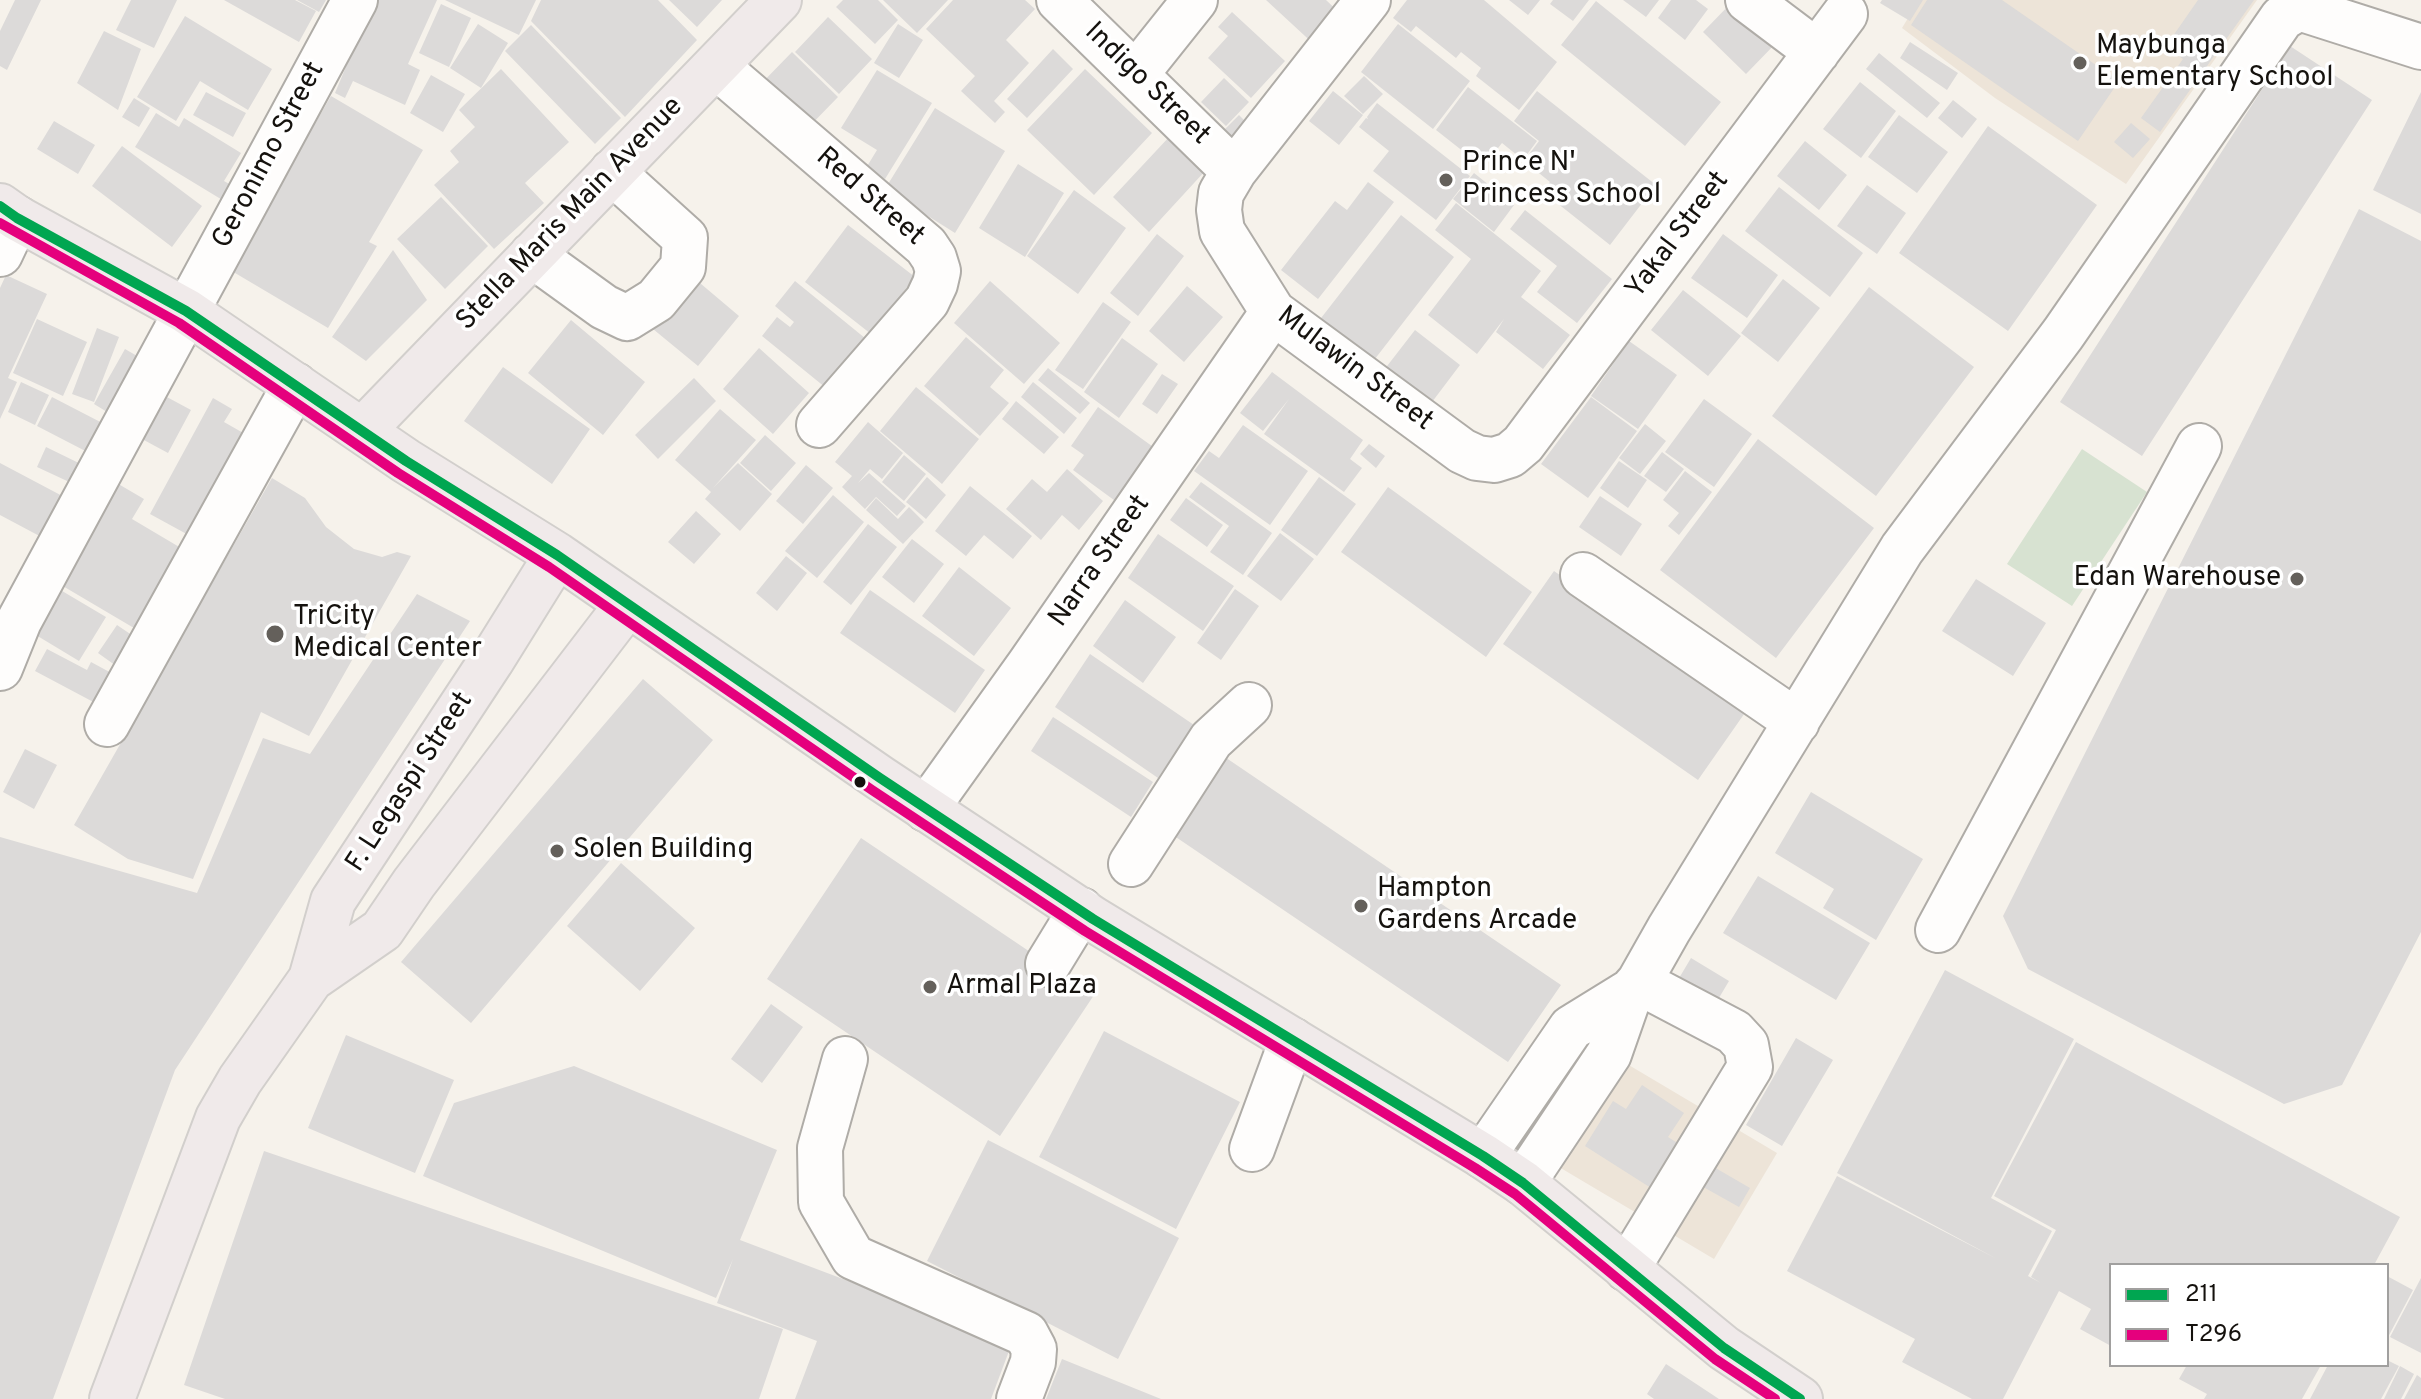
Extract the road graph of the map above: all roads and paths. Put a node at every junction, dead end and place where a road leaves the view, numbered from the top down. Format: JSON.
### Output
{"nodes":[{"id":1,"x":355,"y":0,"type":"edge"},
{"id":2,"x":779,"y":0,"type":"edge"},
{"id":3,"x":1059,"y":0,"type":"edge"},
{"id":4,"x":1195,"y":0,"type":"edge"},
{"id":5,"x":1368,"y":0,"type":"edge"},
{"id":6,"x":1748,"y":0,"type":"edge"},
{"id":7,"x":1845,"y":14,"type":"dead end"},
{"id":8,"x":2421,"y":47,"type":"edge"},
{"id":9,"x":1817,"y":52,"type":"junction"},
{"id":10,"x":716,"y":66,"type":"junction"},
{"id":11,"x":1136,"y":74,"type":"junction"},
{"id":12,"x":612,"y":172,"type":"junction"},
{"id":13,"x":1227,"y":182,"type":"junction"},
{"id":14,"x":6,"y":226,"type":"edge"},
{"id":15,"x":532,"y":255,"type":"junction"},
{"id":16,"x":186,"y":311,"type":"junction"},
{"id":17,"x":1273,"y":312,"type":"junction"},
{"id":18,"x":295,"y":385,"type":"junction"},
{"id":19,"x":819,"y":425,"type":"dead end"},
{"id":20,"x":363,"y":430,"type":"junction"},
{"id":21,"x":2199,"y":446,"type":"dead end"},
{"id":22,"x":1510,"y":455,"type":"joint"},
{"id":23,"x":557,"y":555,"type":"junction"},
{"id":24,"x":1583,"y":575,"type":"dead end"},
{"id":25,"x":627,"y":605,"type":"junction"},
{"id":26,"x":0,"y":668,"type":"edge"},
{"id":27,"x":1249,"y":705,"type":"dead end"},
{"id":28,"x":1797,"y":722,"type":"junction"},
{"id":29,"x":107,"y":724,"type":"dead end"},
{"id":30,"x":926,"y":809,"type":"junction"},
{"id":31,"x":1131,"y":864,"type":"dead end"},
{"id":32,"x":1081,"y":910,"type":"junction"},
{"id":33,"x":1938,"y":930,"type":"dead end"},
{"id":34,"x":1048,"y":964,"type":"dead end"},
{"id":35,"x":311,"y":979,"type":"junction"},
{"id":36,"x":1635,"y":986,"type":"junction"},
{"id":37,"x":1292,"y":1040,"type":"junction"},
{"id":38,"x":845,"y":1059,"type":"dead end"},
{"id":39,"x":1252,"y":1149,"type":"dead end"},
{"id":40,"x":1483,"y":1156,"type":"junction"},
{"id":41,"x":1523,"y":1183,"type":"junction"},
{"id":42,"x":1627,"y":1269,"type":"junction"},
{"id":43,"x":112,"y":1399,"type":"edge"},
{"id":44,"x":1019,"y":1399,"type":"edge"},
{"id":45,"x":1800,"y":1399,"type":"edge"}],
"edges":[{"from":1,"to":16,"type":"street","name":"Geronimo Street"},
{"from":2,"to":10,"type":"main road","name":"Stella Maris Main Avenue"},
{"from":3,"to":11,"type":"street","name":"Indigo Street"},
{"from":4,"to":11,"type":"street"},
{"from":5,"to":13,"type":"street"},
{"from":6,"to":9,"type":"street"},
{"from":7,"to":9,"type":"street","name":"Yakal Street"},
{"from":8,"to":28,"type":"street"},
{"from":9,"to":22,"type":"street","name":"Yakal Street"},
{"from":10,"to":12,"type":"main road","name":"Stella Maris Main Avenue"},
{"from":10,"to":19,"type":"street","name":"Red Street"},
{"from":11,"to":13,"type":"street","name":"Indigo Street"},
{"from":12,"to":15,"type":"main road","name":"Stella Maris Main Avenue"},
{"from":12,"to":15,"type":"street"},
{"from":13,"to":17,"type":"street","name":"Mulawin Street"},
{"from":14,"to":16,"type":"main road"},
{"from":15,"to":20,"type":"main road","name":"Stella Maris Main Avenue"},
{"from":16,"to":18,"type":"main road"},
{"from":16,"to":26,"type":"street","name":"Geronimo Street"},
{"from":17,"to":22,"type":"street","name":"Mulawin Street"},
{"from":17,"to":30,"type":"street","name":"Narra Street"},
{"from":18,"to":20,"type":"main road"},
{"from":18,"to":29,"type":"street"},
{"from":20,"to":23,"type":"main road"},
{"from":21,"to":33,"type":"street"},
{"from":23,"to":25,"type":"main road"},
{"from":23,"to":35,"type":"main road","name":"F. Legaspi Street"},
{"from":24,"to":28,"type":"street"},
{"from":25,"to":30,"type":"main road"},
{"from":25,"to":35,"type":"main road","name":"F. Legaspi Street"},
{"from":27,"to":31,"type":"street"},
{"from":28,"to":36,"type":"street"},
{"from":30,"to":32,"type":"main road"},
{"from":32,"to":34,"type":"street"},
{"from":32,"to":37,"type":"main road"},
{"from":35,"to":43,"type":"main road","name":"F. Legaspi Street"},
{"from":36,"to":40,"type":"street"},
{"from":36,"to":41,"type":"street"},
{"from":36,"to":42,"type":"street"},
{"from":37,"to":39,"type":"street"},
{"from":37,"to":40,"type":"main road"},
{"from":38,"to":44,"type":"street"},
{"from":40,"to":41,"type":"main road"},
{"from":41,"to":42,"type":"main road"},
{"from":42,"to":45,"type":"main road"}]}
